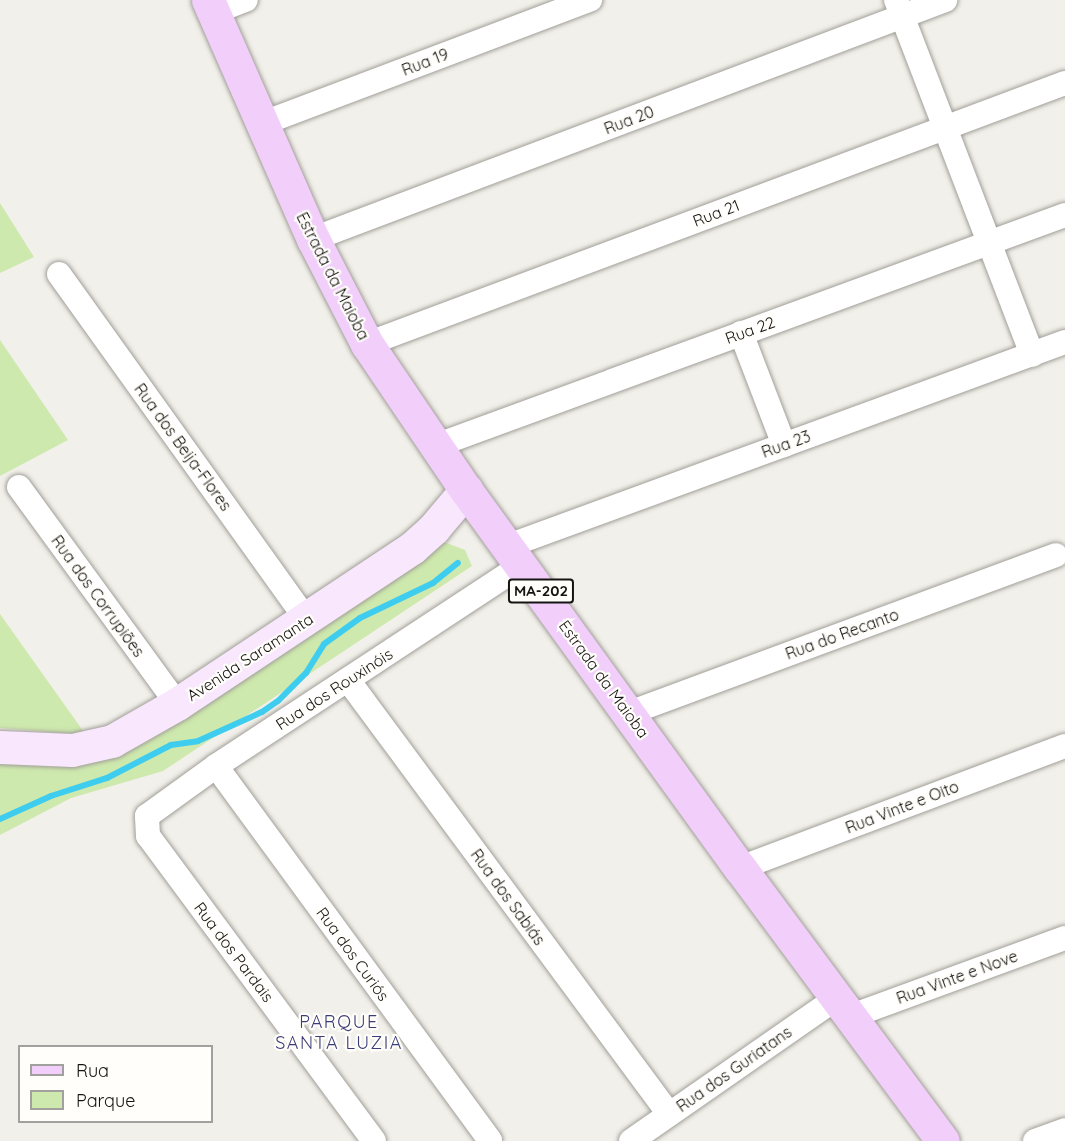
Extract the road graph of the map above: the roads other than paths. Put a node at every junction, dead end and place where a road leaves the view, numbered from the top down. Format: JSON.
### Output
{"nodes":[{"id":1,"x":246,"y":0,"type":"edge"},
{"id":2,"x":590,"y":0,"type":"edge"},
{"id":3,"x":945,"y":0,"type":"edge"},
{"id":4,"x":211,"y":6,"type":"edge"},
{"id":5,"x":899,"y":8,"type":"edge"},
{"id":6,"x":1065,"y":83,"type":"edge"},
{"id":7,"x":261,"y":124,"type":"junction"},
{"id":8,"x":945,"y":127,"type":"junction"},
{"id":9,"x":1065,"y":214,"type":"edge"},
{"id":10,"x":313,"y":239,"type":"junction"},
{"id":11,"x":989,"y":243,"type":"junction"},
{"id":12,"x":59,"y":274,"type":"dead end"},
{"id":13,"x":741,"y":333,"type":"junction"},
{"id":14,"x":1065,"y":342,"type":"edge"},
{"id":15,"x":367,"y":345,"type":"junction"},
{"id":16,"x":1032,"y":354,"type":"junction"},
{"id":17,"x":784,"y":445,"type":"junction"},
{"id":18,"x":435,"y":446,"type":"junction"},
{"id":19,"x":19,"y":487,"type":"dead end"},
{"id":20,"x":466,"y":490,"type":"junction"},
{"id":21,"x":1056,"y":555,"type":"dead end"},
{"id":22,"x":515,"y":556,"type":"junction"},
{"id":23,"x":307,"y":620,"type":"junction"},
{"id":24,"x":348,"y":680,"type":"junction"},
{"id":25,"x":177,"y":704,"type":"junction"},
{"id":26,"x":629,"y":713,"type":"junction"},
{"id":27,"x":1065,"y":746,"type":"edge"},
{"id":28,"x":0,"y":747,"type":"edge"},
{"id":29,"x":216,"y":766,"type":"junction"},
{"id":30,"x":147,"y":816,"type":"joint"},
{"id":31,"x":740,"y":868,"type":"junction"},
{"id":32,"x":1065,"y":938,"type":"edge"},
{"id":33,"x":843,"y":1007,"type":"junction"},
{"id":34,"x":669,"y":1114,"type":"junction"},
{"id":35,"x":1065,"y":1130,"type":"edge"},
{"id":36,"x":374,"y":1141,"type":"edge"},
{"id":37,"x":489,"y":1141,"type":"edge"},
{"id":38,"x":631,"y":1141,"type":"edge"},
{"id":39,"x":943,"y":1141,"type":"edge"},
{"id":40,"x":1035,"y":1141,"type":"edge"}],
"edges":[{"from":1,"to":4,"type":"street"},
{"from":2,"to":7,"type":"street","name":"Rua 19"},
{"from":3,"to":5,"type":"street","name":"Rua 20"},
{"from":4,"to":7,"type":"main road","name":"Estrada da Maioba","number":"MA-202"},
{"from":5,"to":8,"type":"street"},
{"from":5,"to":10,"type":"street","name":"Rua 20"},
{"from":6,"to":8,"type":"street","name":"Rua 21"},
{"from":7,"to":10,"type":"main road","name":"Estrada da Maioba","number":"MA-202"},
{"from":8,"to":11,"type":"street"},
{"from":8,"to":15,"type":"street","name":"Rua 21"},
{"from":9,"to":11,"type":"street","name":"Rua 22"},
{"from":10,"to":15,"type":"main road","name":"Estrada da Maioba","number":"MA-202"},
{"from":11,"to":13,"type":"street","name":"Rua 22"},
{"from":11,"to":16,"type":"street"},
{"from":12,"to":23,"type":"street","name":"Rua dos Beija-Flores"},
{"from":13,"to":17,"type":"street"},
{"from":13,"to":18,"type":"street","name":"Rua 22"},
{"from":14,"to":16,"type":"street","name":"Rua 23"},
{"from":15,"to":18,"type":"main road","name":"Estrada da Maioba","number":"MA-202"},
{"from":16,"to":17,"type":"street","name":"Rua 23"},
{"from":17,"to":22,"type":"street","name":"Rua 23"},
{"from":18,"to":20,"type":"main road","name":"Estrada da Maioba","number":"MA-202"},
{"from":19,"to":25,"type":"street","name":"Rua dos Corrupiões"},
{"from":20,"to":22,"type":"main road","name":"Estrada da Maioba","number":"MA-202"},
{"from":20,"to":23,"type":"street","name":"Avenida Saramanta"},
{"from":21,"to":26,"type":"street","name":"Rua do Recanto"},
{"from":22,"to":24,"type":"street","name":"Rua dos Rouxinóis"},
{"from":22,"to":26,"type":"main road","name":"Estrada da Maioba","number":"MA-202"},
{"from":23,"to":25,"type":"street","name":"Avenida Saramanta"},
{"from":24,"to":29,"type":"street","name":"Rua dos Rouxinóis"},
{"from":24,"to":34,"type":"street","name":"Rua dos Sabiás"},
{"from":25,"to":28,"type":"street","name":"Avenida Saramanta"},
{"from":26,"to":31,"type":"main road","name":"Estrada da Maioba","number":"MA-202"},
{"from":27,"to":31,"type":"street","name":"Rua Vinte e Oito"},
{"from":29,"to":30,"type":"street","name":"Rua dos Rouxinóis"},
{"from":29,"to":37,"type":"street","name":"Rua dos Curiós"},
{"from":30,"to":36,"type":"street","name":"Rua dos Pardais"},
{"from":31,"to":33,"type":"main road","name":"Estrada da Maioba","number":"MA-202"},
{"from":32,"to":33,"type":"street","name":"Rua Vinte e Nove"},
{"from":33,"to":34,"type":"street","name":"Rua dos Guriatans"},
{"from":33,"to":39,"type":"main road","name":"Estrada da Maioba","number":"MA-202"},
{"from":34,"to":38,"type":"street","name":"Rua dos Guriatans"},
{"from":35,"to":40,"type":"street"}]}
